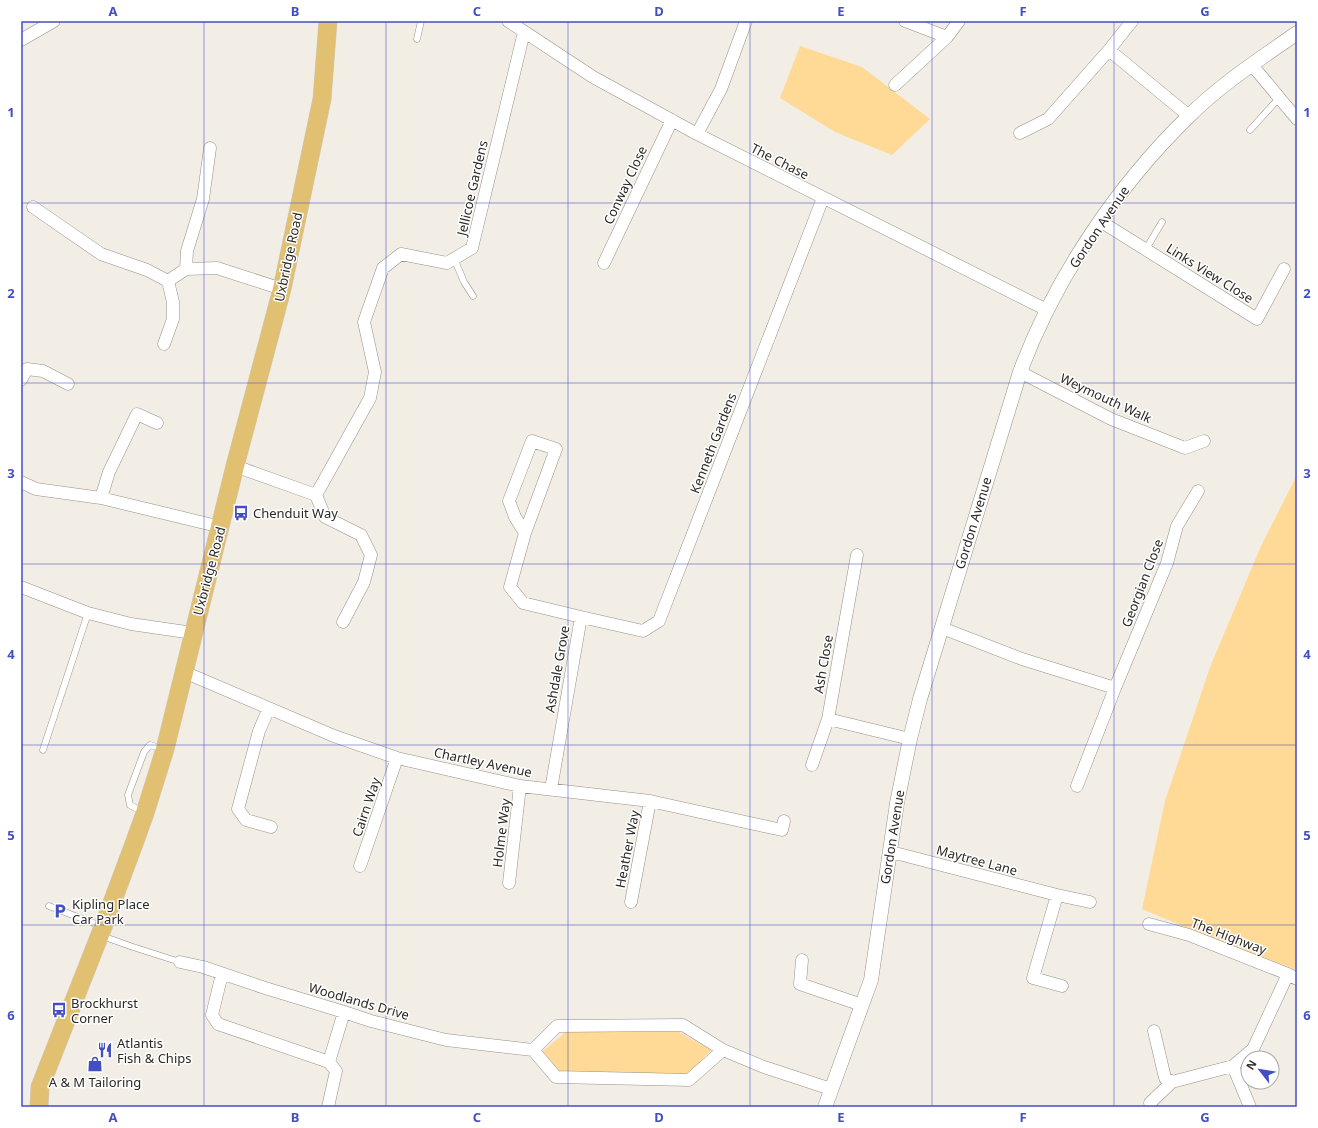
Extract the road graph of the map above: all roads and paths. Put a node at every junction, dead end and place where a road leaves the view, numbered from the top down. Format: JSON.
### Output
{"nodes":[{"id":1,"x":54,"y":21,"type":"edge"},
{"id":2,"x":328,"y":21,"type":"edge"},
{"id":3,"x":421,"y":21,"type":"edge"},
{"id":4,"x":508,"y":21,"type":"edge"},
{"id":5,"x":746,"y":21,"type":"edge"},
{"id":6,"x":905,"y":21,"type":"edge"},
{"id":7,"x":959,"y":21,"type":"edge"},
{"id":8,"x":1132,"y":21,"type":"edge"},
{"id":9,"x":524,"y":32,"type":"junction"},
{"id":10,"x":1297,"y":33,"type":"edge"},
{"id":11,"x":947,"y":37,"type":"junction"},
{"id":12,"x":417,"y":39,"type":"dead end"},
{"id":13,"x":21,"y":40,"type":"edge"},
{"id":14,"x":1109,"y":50,"type":"junction"},
{"id":15,"x":1252,"y":65,"type":"junction"},
{"id":16,"x":895,"y":85,"type":"dead end"},
{"id":17,"x":1279,"y":98,"type":"junction"},
{"id":18,"x":1189,"y":116,"type":"junction"},
{"id":19,"x":1297,"y":119,"type":"edge"},
{"id":20,"x":672,"y":120,"type":"junction"},
{"id":21,"x":1250,"y":130,"type":"dead end"},
{"id":22,"x":1020,"y":133,"type":"dead end"},
{"id":23,"x":697,"y":134,"type":"junction"},
{"id":24,"x":210,"y":148,"type":"dead end"},
{"id":25,"x":823,"y":198,"type":"junction"},
{"id":26,"x":32,"y":207,"type":"dead end"},
{"id":27,"x":1100,"y":221,"type":"junction"},
{"id":28,"x":1162,"y":222,"type":"dead end"},
{"id":29,"x":1146,"y":249,"type":"junction"},
{"id":30,"x":454,"y":258,"type":"junction"},
{"id":31,"x":604,"y":263,"type":"dead end"},
{"id":32,"x":186,"y":269,"type":"junction"},
{"id":33,"x":1284,"y":269,"type":"dead end"},
{"id":34,"x":168,"y":280,"type":"junction"},
{"id":35,"x":282,"y":289,"type":"junction"},
{"id":36,"x":473,"y":296,"type":"dead end"},
{"id":37,"x":1047,"y":310,"type":"junction"},
{"id":38,"x":164,"y":344,"type":"dead end"},
{"id":39,"x":1020,"y":372,"type":"junction"},
{"id":40,"x":21,"y":380,"type":"edge"},
{"id":41,"x":68,"y":384,"type":"dead end"},
{"id":42,"x":157,"y":423,"type":"dead end"},
{"id":43,"x":1204,"y":441,"type":"dead end"},
{"id":44,"x":235,"y":466,"type":"junction"},
{"id":45,"x":21,"y":482,"type":"edge"},
{"id":46,"x":1198,"y":491,"type":"dead end"},
{"id":47,"x":316,"y":495,"type":"junction"},
{"id":48,"x":101,"y":498,"type":"junction"},
{"id":49,"x":221,"y":527,"type":"junction"},
{"id":50,"x":525,"y":533,"type":"junction"},
{"id":51,"x":857,"y":555,"type":"dead end"},
{"id":52,"x":21,"y":587,"type":"edge"},
{"id":53,"x":88,"y":613,"type":"junction"},
{"id":54,"x":581,"y":617,"type":"junction"},
{"id":55,"x":343,"y":622,"type":"dead end"},
{"id":56,"x":942,"y":628,"type":"junction"},
{"id":57,"x":193,"y":633,"type":"junction"},
{"id":58,"x":184,"y":672,"type":"junction"},
{"id":59,"x":1116,"y":688,"type":"junction"},
{"id":60,"x":269,"y":708,"type":"junction"},
{"id":61,"x":828,"y":719,"type":"junction"},
{"id":62,"x":910,"y":739,"type":"junction"},
{"id":63,"x":44,"y":750,"type":"dead end"},
{"id":64,"x":398,"y":758,"type":"junction"},
{"id":65,"x":812,"y":765,"type":"dead end"},
{"id":66,"x":520,"y":786,"type":"junction"},
{"id":67,"x":1077,"y":786,"type":"dead end"},
{"id":68,"x":551,"y":789,"type":"junction"},
{"id":69,"x":650,"y":801,"type":"junction"},
{"id":70,"x":784,"y":822,"type":"dead end"},
{"id":71,"x":271,"y":827,"type":"dead end"},
{"id":72,"x":889,"y":855,"type":"junction"},
{"id":73,"x":360,"y":866,"type":"dead end"},
{"id":74,"x":508,"y":883,"type":"dead end"},
{"id":75,"x":1058,"y":895,"type":"junction"},
{"id":76,"x":631,"y":902,"type":"dead end"},
{"id":77,"x":1090,"y":902,"type":"dead end"},
{"id":78,"x":49,"y":906,"type":"dead end"},
{"id":79,"x":1149,"y":924,"type":"dead end"},
{"id":80,"x":101,"y":931,"type":"junction"},
{"id":81,"x":802,"y":960,"type":"dead end"},
{"id":82,"x":180,"y":962,"type":"joint"},
{"id":83,"x":222,"y":974,"type":"junction"},
{"id":84,"x":1293,"y":976,"type":"edge"},
{"id":85,"x":1062,"y":986,"type":"dead end"},
{"id":86,"x":862,"y":1005,"type":"junction"},
{"id":87,"x":344,"y":1012,"type":"junction"},
{"id":88,"x":1154,"y":1031,"type":"dead end"},
{"id":89,"x":533,"y":1050,"type":"junction"},
{"id":90,"x":723,"y":1050,"type":"junction"},
{"id":91,"x":329,"y":1062,"type":"junction"},
{"id":92,"x":1233,"y":1066,"type":"junction"},
{"id":93,"x":1172,"y":1082,"type":"junction"},
{"id":94,"x":831,"y":1089,"type":"junction"},
{"id":95,"x":1150,"y":1103,"type":"dead end"},
{"id":96,"x":40,"y":1107,"type":"edge"},
{"id":97,"x":328,"y":1107,"type":"edge"},
{"id":98,"x":825,"y":1107,"type":"edge"},
{"id":99,"x":1250,"y":1107,"type":"edge"}],
"edges":[{"from":1,"to":13,"type":"street"},
{"from":2,"to":35,"type":"main road","name":"Uxbridge Road"},
{"from":3,"to":12,"type":"lane"},
{"from":4,"to":9,"type":"street","name":"The Chase"},
{"from":5,"to":23,"type":"street"},
{"from":6,"to":11,"type":"street"},
{"from":7,"to":11,"type":"street"},
{"from":8,"to":14,"type":"street"},
{"from":9,"to":20,"type":"street","name":"The Chase"},
{"from":9,"to":30,"type":"street","name":"Jellicoe Gardens"},
{"from":10,"to":15,"type":"street","name":"Gordon Avenue"},
{"from":11,"to":16,"type":"street"},
{"from":14,"to":18,"type":"street"},
{"from":14,"to":22,"type":"street"},
{"from":15,"to":17,"type":"street"},
{"from":15,"to":18,"type":"street","name":"Gordon Avenue"},
{"from":17,"to":19,"type":"street"},
{"from":17,"to":21,"type":"lane"},
{"from":18,"to":27,"type":"street","name":"Gordon Avenue"},
{"from":20,"to":23,"type":"street","name":"The Chase"},
{"from":20,"to":31,"type":"street","name":"Conway Close"},
{"from":23,"to":25,"type":"street","name":"The Chase"},
{"from":24,"to":32,"type":"street"},
{"from":25,"to":37,"type":"street","name":"The Chase"},
{"from":25,"to":54,"type":"street","name":"Kenneth Gardens"},
{"from":26,"to":34,"type":"street"},
{"from":27,"to":29,"type":"street","name":"Links View Close"},
{"from":27,"to":37,"type":"street","name":"Gordon Avenue"},
{"from":28,"to":29,"type":"lane"},
{"from":29,"to":33,"type":"street","name":"Links View Close"},
{"from":30,"to":36,"type":"lane"},
{"from":30,"to":47,"type":"street","name":"Jellicoe Gardens"},
{"from":32,"to":34,"type":"street"},
{"from":32,"to":35,"type":"street"},
{"from":34,"to":38,"type":"street"},
{"from":35,"to":44,"type":"main road","name":"Uxbridge Road"},
{"from":37,"to":39,"type":"street","name":"Gordon Avenue"},
{"from":39,"to":43,"type":"street","name":"Weymouth Walk"},
{"from":39,"to":56,"type":"street","name":"Gordon Avenue"},
{"from":40,"to":41,"type":"street"},
{"from":42,"to":48,"type":"street"},
{"from":44,"to":47,"type":"street"},
{"from":44,"to":49,"type":"main road","name":"Uxbridge Road"},
{"from":45,"to":48,"type":"street"},
{"from":46,"to":59,"type":"street","name":"Georgian Close"},
{"from":47,"to":55,"type":"street"},
{"from":48,"to":49,"type":"street"},
{"from":49,"to":57,"type":"main road","name":"Uxbridge Road"},
{"from":50,"to":50,"type":"street","name":"Ashdale Grove"},
{"from":50,"to":54,"type":"street","name":"Ashdale Grove"},
{"from":51,"to":61,"type":"street","name":"Ash Close"},
{"from":52,"to":53,"type":"street"},
{"from":53,"to":57,"type":"street"},
{"from":53,"to":63,"type":"lane"},
{"from":54,"to":68,"type":"street","name":"Ashdale Grove"},
{"from":56,"to":59,"type":"street"},
{"from":56,"to":62,"type":"street","name":"Gordon Avenue"},
{"from":57,"to":58,"type":"main road","name":"Uxbridge Road"},
{"from":58,"to":60,"type":"street","name":"Chartley Avenue"},
{"from":58,"to":80,"type":"main road","name":"Uxbridge Road"},
{"from":59,"to":67,"type":"street","name":"Georgian Close"},
{"from":60,"to":64,"type":"street","name":"Chartley Avenue"},
{"from":60,"to":71,"type":"street"},
{"from":61,"to":62,"type":"street"},
{"from":61,"to":65,"type":"street","name":"Ash Close"},
{"from":62,"to":72,"type":"street","name":"Gordon Avenue"},
{"from":64,"to":66,"type":"street","name":"Chartley Avenue"},
{"from":64,"to":73,"type":"street","name":"Cairn Way"},
{"from":66,"to":68,"type":"street","name":"Chartley Avenue"},
{"from":66,"to":74,"type":"street","name":"Holme Way"},
{"from":68,"to":69,"type":"street","name":"Chartley Avenue"},
{"from":69,"to":70,"type":"street","name":"Chartley Avenue"},
{"from":69,"to":76,"type":"street","name":"Heather Way"},
{"from":72,"to":75,"type":"street","name":"Maytree Lane"},
{"from":72,"to":86,"type":"street","name":"Gordon Avenue"},
{"from":75,"to":77,"type":"street","name":"Maytree Lane"},
{"from":75,"to":85,"type":"street"},
{"from":78,"to":80,"type":"lane"},
{"from":79,"to":84,"type":"street","name":"The Highway"},
{"from":80,"to":82,"type":"lane"},
{"from":80,"to":96,"type":"main road","name":"Uxbridge Road"},
{"from":81,"to":86,"type":"street"},
{"from":82,"to":83,"type":"street","name":"Woodlands Drive"},
{"from":83,"to":87,"type":"street","name":"Woodlands Drive"},
{"from":83,"to":91,"type":"street"},
{"from":84,"to":92,"type":"street"},
{"from":86,"to":94,"type":"street","name":"Gordon Avenue"},
{"from":87,"to":89,"type":"street","name":"Woodlands Drive"},
{"from":87,"to":91,"type":"street"},
{"from":88,"to":93,"type":"street"},
{"from":89,"to":90,"type":"street"},
{"from":89,"to":90,"type":"street"},
{"from":90,"to":94,"type":"street"},
{"from":91,"to":97,"type":"street"},
{"from":92,"to":93,"type":"street"},
{"from":92,"to":99,"type":"street"},
{"from":93,"to":95,"type":"street"},
{"from":94,"to":98,"type":"street","name":"Gordon Avenue"}]}
